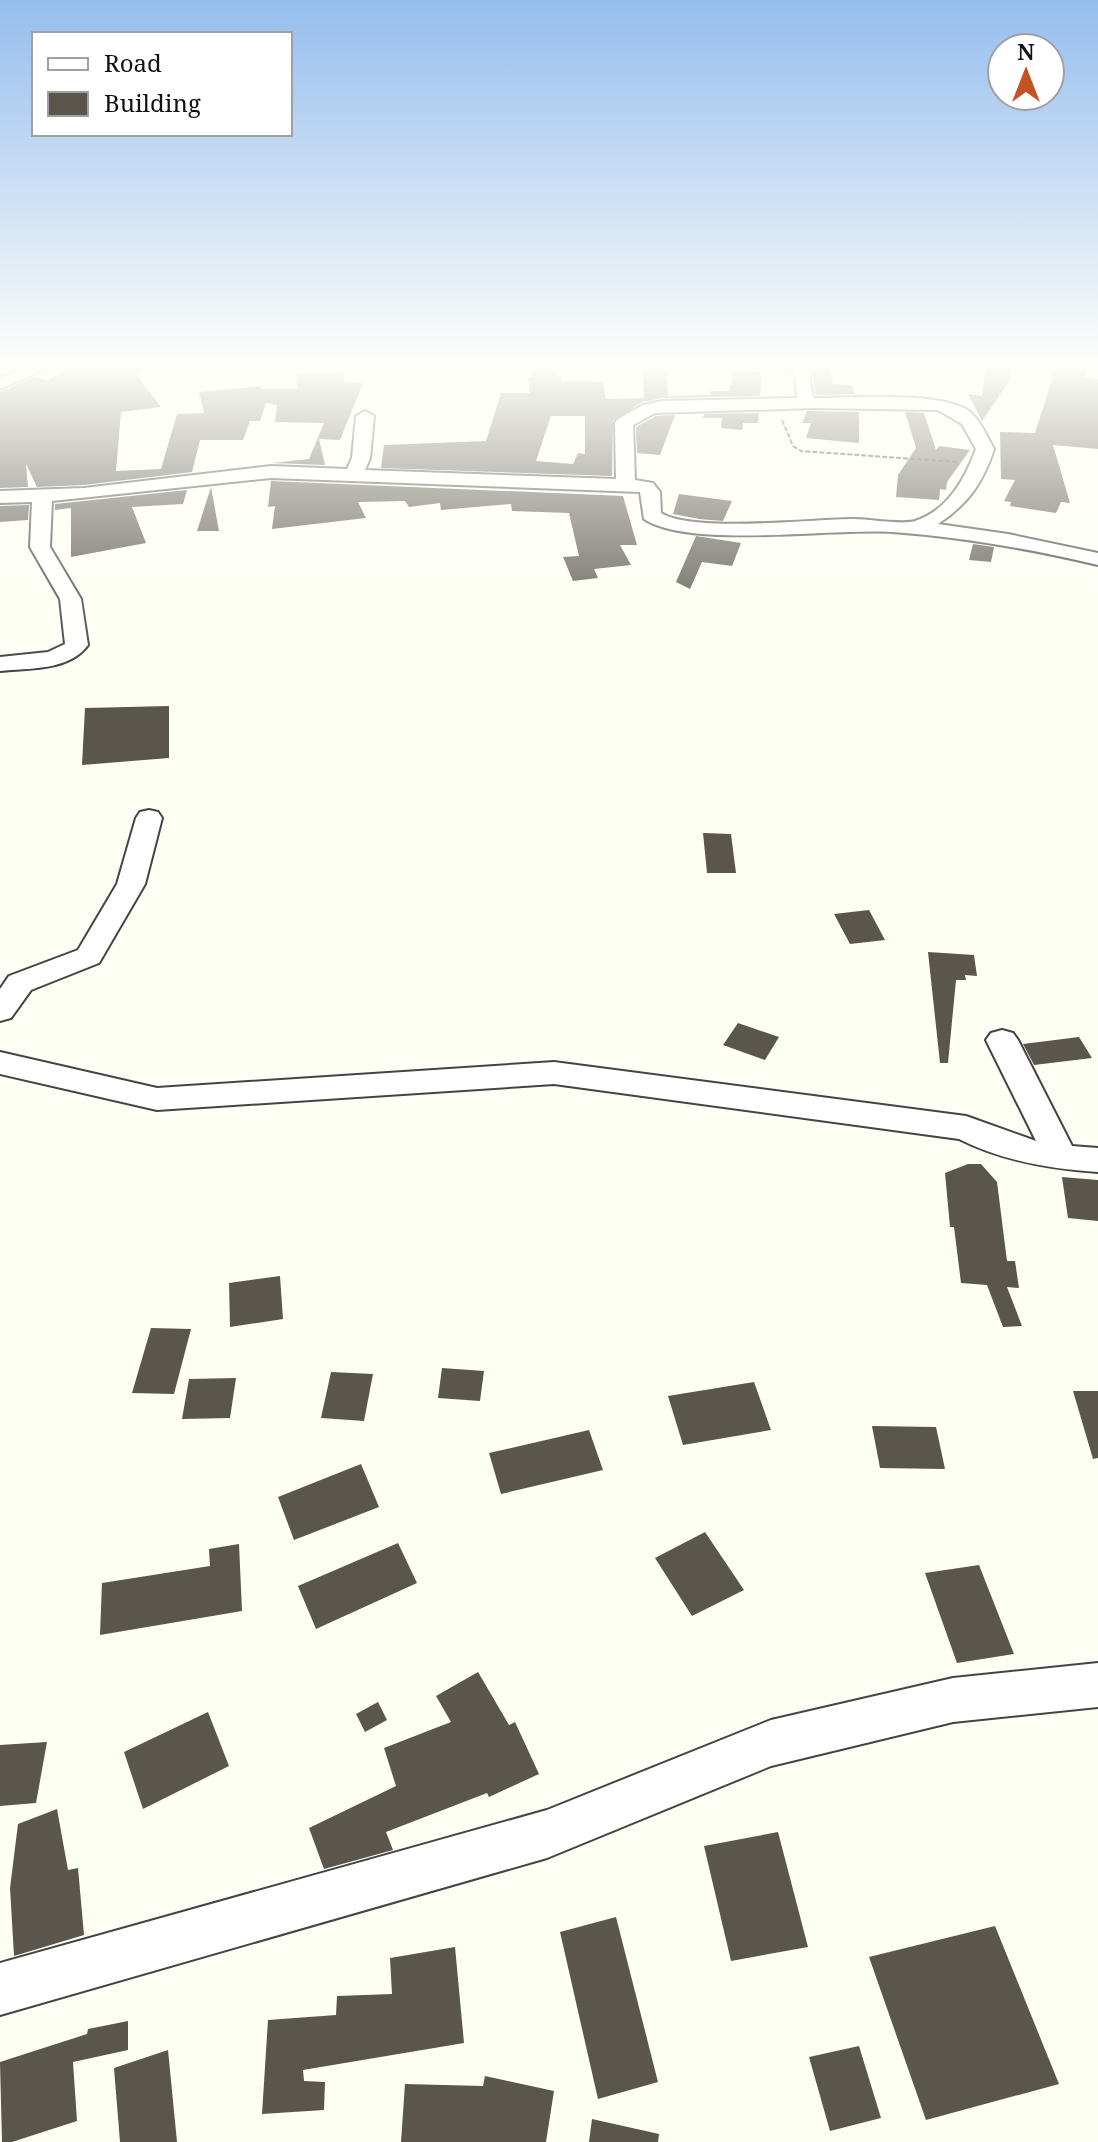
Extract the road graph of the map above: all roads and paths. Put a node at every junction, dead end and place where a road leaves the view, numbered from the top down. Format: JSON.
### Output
{"nodes":[{"id":1,"x":359,"y":464,"type":"edge"},
{"id":2,"x":625,"y":464,"type":"edge"},
{"id":3,"x":967,"y":464,"type":"edge"},
{"id":4,"x":980,"y":465,"type":"joint"},
{"id":5,"x":354,"y":475,"type":"junction"},
{"id":6,"x":626,"y":485,"type":"junction"},
{"id":7,"x":0,"y":497,"type":"edge"},
{"id":8,"x":42,"y":497,"type":"junction"},
{"id":9,"x":919,"y":527,"type":"junction"},
{"id":10,"x":1098,"y":559,"type":"edge"},
{"id":11,"x":0,"y":664,"type":"edge"},
{"id":12,"x":149,"y":818,"type":"dead end"},
{"id":13,"x":0,"y":1011,"type":"edge"},
{"id":14,"x":1002,"y":1040,"type":"dead end"},
{"id":15,"x":0,"y":1063,"type":"edge"},
{"id":16,"x":1062,"y":1159,"type":"junction"},
{"id":17,"x":1098,"y":1160,"type":"edge"},
{"id":18,"x":1098,"y":1685,"type":"edge"},
{"id":19,"x":0,"y":1989,"type":"edge"}],
"edges":[{"from":1,"to":5,"type":"street"},
{"from":2,"to":6,"type":"street"},
{"from":3,"to":4,"type":"path"},
{"from":4,"to":9,"type":"street"},
{"from":5,"to":6,"type":"street"},
{"from":5,"to":8,"type":"street"},
{"from":6,"to":9,"type":"street"},
{"from":7,"to":8,"type":"street"},
{"from":8,"to":11,"type":"street"},
{"from":9,"to":10,"type":"street"},
{"from":12,"to":13,"type":"street"},
{"from":14,"to":16,"type":"street"},
{"from":15,"to":16,"type":"street"},
{"from":16,"to":17,"type":"street"},
{"from":18,"to":19,"type":"street"}]}
